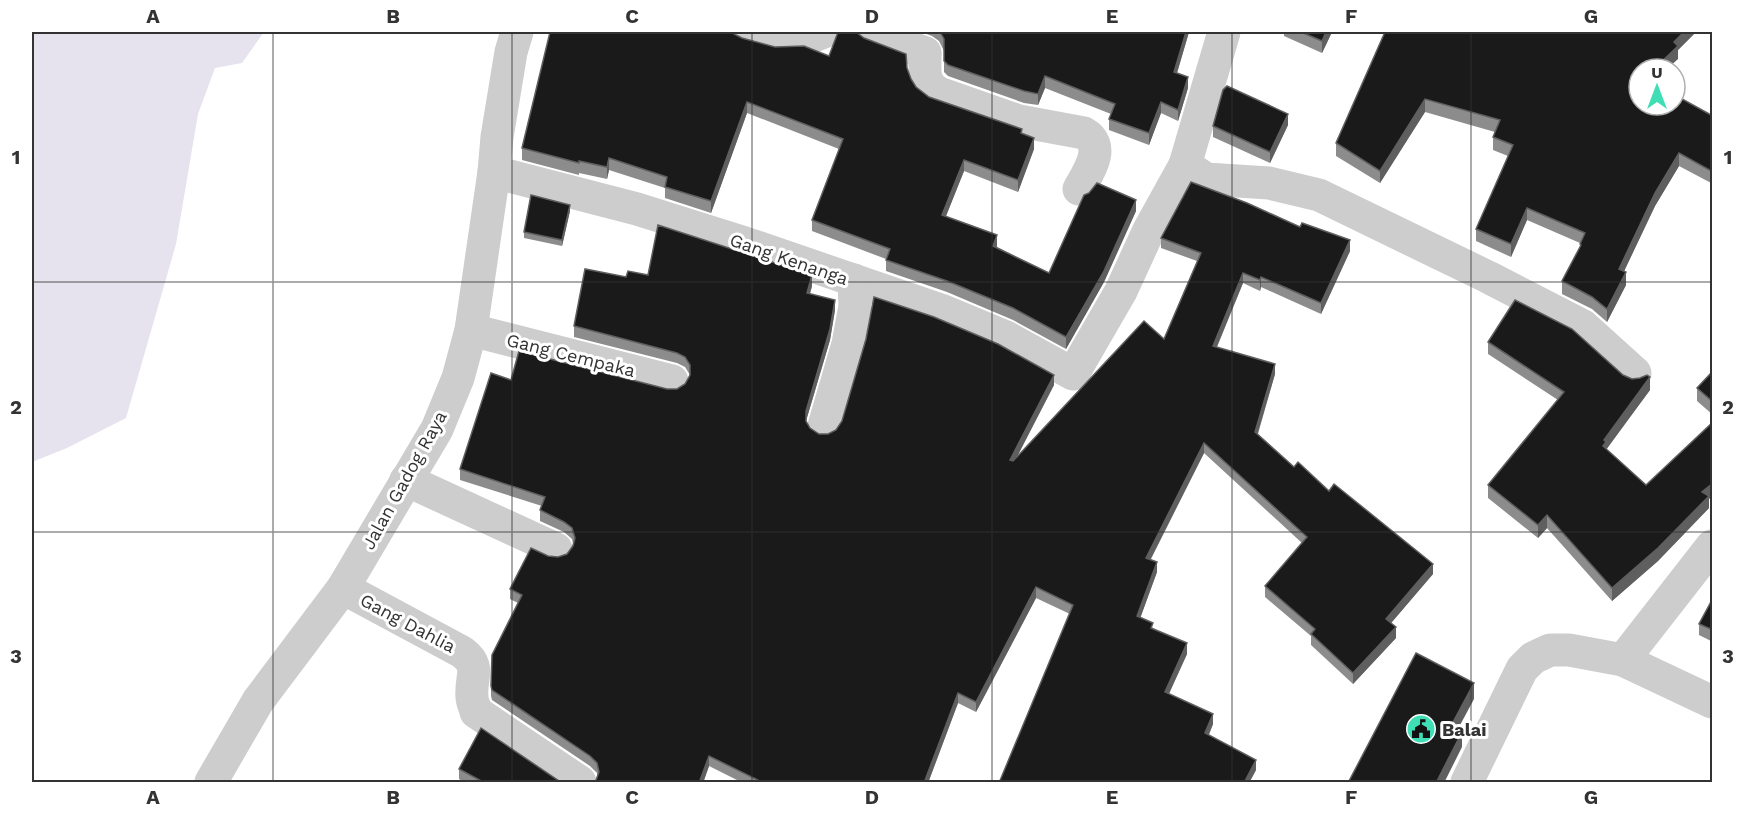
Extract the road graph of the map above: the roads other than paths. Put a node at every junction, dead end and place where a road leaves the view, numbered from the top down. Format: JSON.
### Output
{"nodes":[{"id":1,"x":517,"y":32,"type":"edge"},
{"id":2,"x":747,"y":32,"type":"edge"},
{"id":3,"x":824,"y":32,"type":"edge"},
{"id":4,"x":871,"y":32,"type":"edge"},
{"id":5,"x":1224,"y":32,"type":"edge"},
{"id":6,"x":932,"y":43,"type":"edge"},
{"id":7,"x":1185,"y":165,"type":"junction"},
{"id":8,"x":494,"y":172,"type":"junction"},
{"id":9,"x":1078,"y":189,"type":"dead end"},
{"id":10,"x":854,"y":280,"type":"junction"},
{"id":11,"x":471,"y":330,"type":"junction"},
{"id":12,"x":1635,"y":373,"type":"dead end"},
{"id":13,"x":672,"y":381,"type":"dead end"},
{"id":14,"x":824,"y":426,"type":"dead end"},
{"id":15,"x":406,"y":480,"type":"junction"},
{"id":16,"x":1713,"y":546,"type":"edge"},
{"id":17,"x":556,"y":549,"type":"dead end"},
{"id":18,"x":343,"y":588,"type":"junction"},
{"id":19,"x":1623,"y":660,"type":"junction"},
{"id":20,"x":1713,"y":702,"type":"edge"},
{"id":21,"x":211,"y":783,"type":"edge"},
{"id":22,"x":580,"y":783,"type":"edge"},
{"id":23,"x":1467,"y":783,"type":"edge"}],
"edges":[{"from":1,"to":8,"type":"street","name":"Jalan Gadog Raya"},
{"from":2,"to":3,"type":"street"},
{"from":4,"to":6,"type":"street"},
{"from":5,"to":7,"type":"street"},
{"from":6,"to":9,"type":"street"},
{"from":7,"to":10,"type":"street","name":"Gang Kenanga"},
{"from":7,"to":12,"type":"street"},
{"from":8,"to":10,"type":"street","name":"Gang Kenanga"},
{"from":8,"to":11,"type":"street","name":"Jalan Gadog Raya"},
{"from":10,"to":14,"type":"street"},
{"from":11,"to":13,"type":"street","name":"Gang Cempaka"},
{"from":11,"to":15,"type":"street","name":"Jalan Gadog Raya"},
{"from":15,"to":17,"type":"street"},
{"from":15,"to":18,"type":"street","name":"Jalan Gadog Raya"},
{"from":16,"to":19,"type":"street"},
{"from":18,"to":21,"type":"street","name":"Jalan Gadog Raya"},
{"from":18,"to":22,"type":"street","name":"Gang Dahlia"},
{"from":19,"to":20,"type":"street"},
{"from":19,"to":23,"type":"street"}]}
